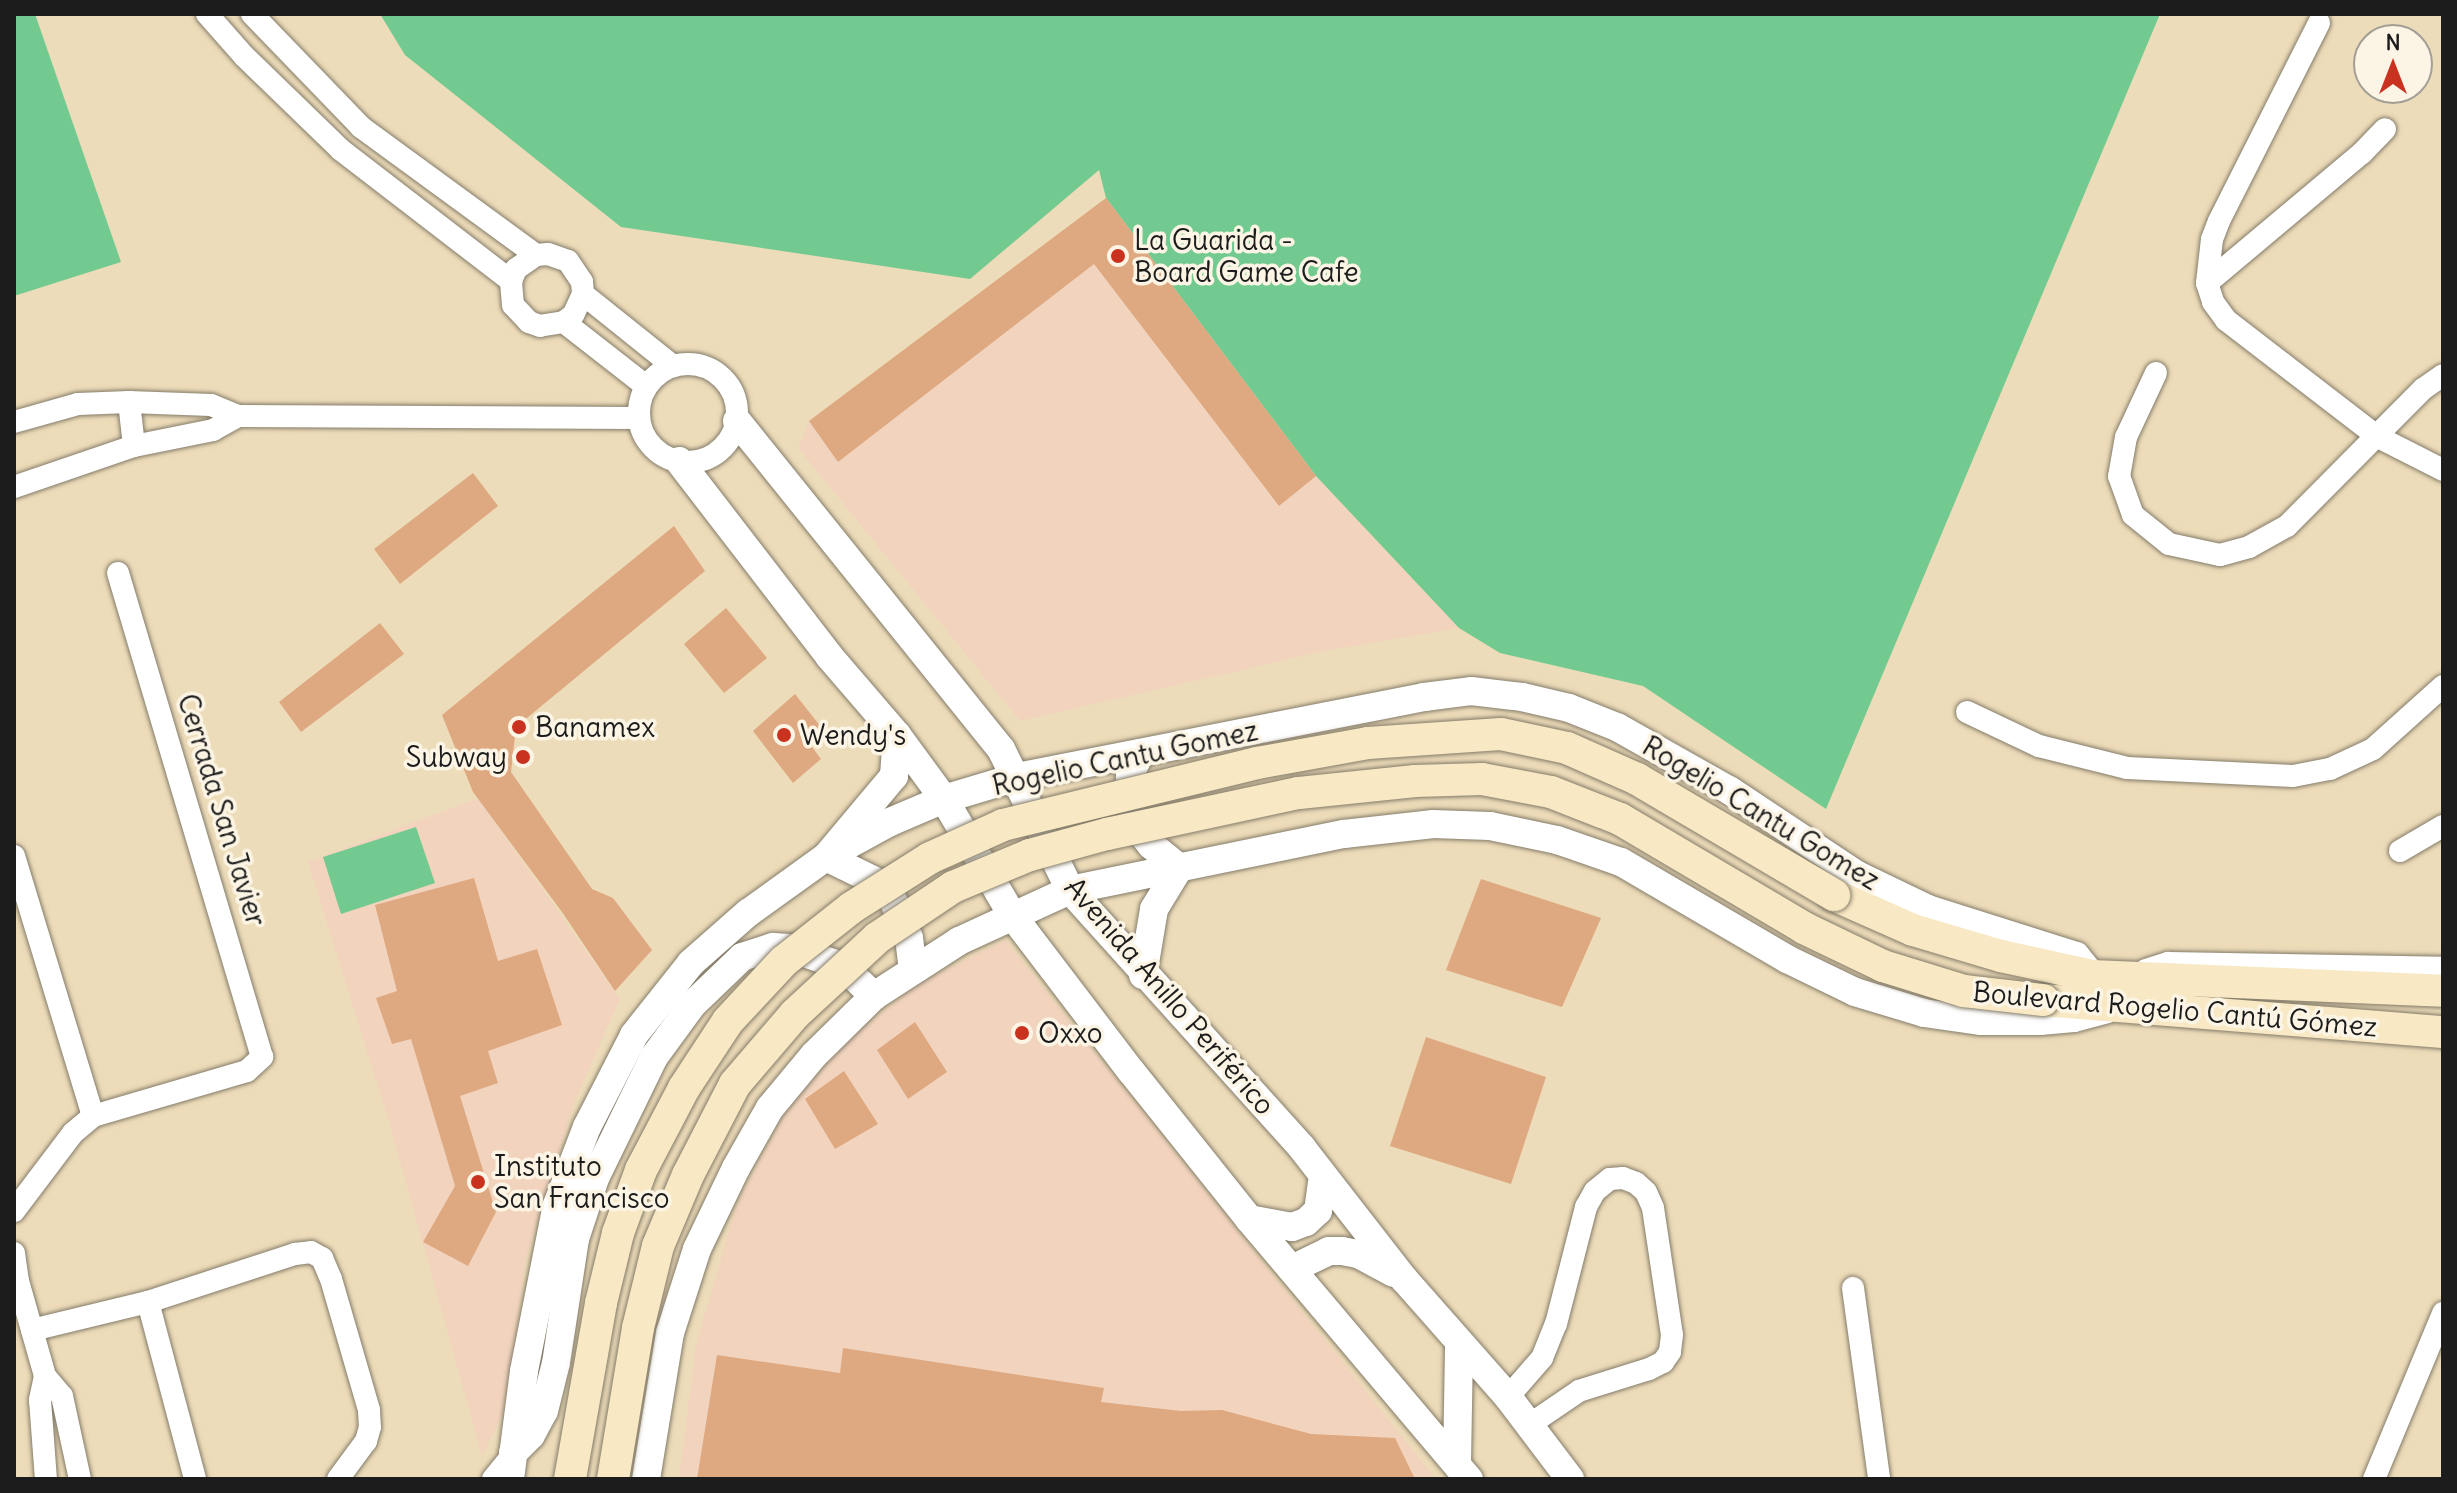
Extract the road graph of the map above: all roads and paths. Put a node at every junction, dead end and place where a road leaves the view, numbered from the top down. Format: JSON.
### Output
{"nodes":[{"id":1,"x":207,"y":14,"type":"edge"},
{"id":2,"x":252,"y":14,"type":"edge"},
{"id":3,"x":2319,"y":23,"type":"dead end"},
{"id":4,"x":361,"y":127,"type":"junction"},
{"id":5,"x":2385,"y":129,"type":"dead end"},
{"id":6,"x":341,"y":150,"type":"junction"},
{"id":7,"x":536,"y":255,"type":"junction"},
{"id":8,"x":511,"y":281,"type":"junction"},
{"id":9,"x":2207,"y":283,"type":"junction"},
{"id":10,"x":583,"y":294,"type":"junction"},
{"id":11,"x":564,"y":322,"type":"junction"},
{"id":12,"x":673,"y":366,"type":"junction"},
{"id":13,"x":2156,"y":373,"type":"dead end"},
{"id":14,"x":2443,"y":375,"type":"edge"},
{"id":15,"x":646,"y":386,"type":"junction"},
{"id":16,"x":129,"y":402,"type":"junction"},
{"id":17,"x":238,"y":416,"type":"junction"},
{"id":18,"x":639,"y":418,"type":"junction"},
{"id":19,"x":737,"y":421,"type":"junction"},
{"id":20,"x":14,"y":422,"type":"edge"},
{"id":21,"x":2378,"y":437,"type":"junction"},
{"id":22,"x":134,"y":446,"type":"junction"},
{"id":23,"x":679,"y":461,"type":"junction"},
{"id":24,"x":2443,"y":470,"type":"edge"},
{"id":25,"x":14,"y":487,"type":"edge"},
{"id":26,"x":118,"y":573,"type":"dead end"},
{"id":27,"x":2443,"y":686,"type":"edge"},
{"id":28,"x":1967,"y":712,"type":"dead end"},
{"id":29,"x":897,"y":735,"type":"junction"},
{"id":30,"x":1140,"y":753,"type":"junction"},
{"id":31,"x":1017,"y":777,"type":"junction"},
{"id":32,"x":944,"y":799,"type":"junction"},
{"id":33,"x":2443,"y":826,"type":"edge"},
{"id":34,"x":2400,"y":851,"type":"dead end"},
{"id":35,"x":14,"y":856,"type":"edge"},
{"id":36,"x":826,"y":857,"type":"junction"},
{"id":37,"x":1179,"y":868,"type":"junction"},
{"id":38,"x":1070,"y":890,"type":"junction"},
{"id":39,"x":1012,"y":915,"type":"junction"},
{"id":40,"x":2443,"y":968,"type":"edge"},
{"id":41,"x":913,"y":969,"type":"junction"},
{"id":42,"x":1143,"y":975,"type":"junction"},
{"id":43,"x":2092,"y":976,"type":"junction"},
{"id":44,"x":2139,"y":979,"type":"junction"},
{"id":45,"x":2443,"y":991,"type":"edge"},
{"id":46,"x":874,"y":996,"type":"junction"},
{"id":47,"x":2112,"y":1005,"type":"junction"},
{"id":48,"x":2443,"y":1032,"type":"edge"},
{"id":49,"x":93,"y":1116,"type":"junction"},
{"id":50,"x":1323,"y":1177,"type":"junction"},
{"id":51,"x":14,"y":1211,"type":"edge"},
{"id":52,"x":1249,"y":1219,"type":"junction"},
{"id":53,"x":14,"y":1253,"type":"edge"},
{"id":54,"x":1292,"y":1269,"type":"junction"},
{"id":55,"x":1404,"y":1279,"type":"junction"},
{"id":56,"x":16,"y":1280,"type":"edge"},
{"id":57,"x":1853,"y":1288,"type":"dead end"},
{"id":58,"x":148,"y":1302,"type":"junction"},
{"id":59,"x":2443,"y":1313,"type":"edge"},
{"id":60,"x":32,"y":1330,"type":"junction"},
{"id":61,"x":1459,"y":1344,"type":"junction"},
{"id":62,"x":45,"y":1376,"type":"junction"},
{"id":63,"x":1508,"y":1397,"type":"junction"},
{"id":64,"x":1529,"y":1425,"type":"junction"},
{"id":65,"x":512,"y":1466,"type":"edge"},
{"id":66,"x":1463,"y":1471,"type":"edge"},
{"id":67,"x":46,"y":1479,"type":"edge"},
{"id":68,"x":80,"y":1479,"type":"edge"},
{"id":69,"x":195,"y":1479,"type":"edge"},
{"id":70,"x":338,"y":1479,"type":"edge"},
{"id":71,"x":493,"y":1479,"type":"edge"},
{"id":72,"x":570,"y":1479,"type":"edge"},
{"id":73,"x":613,"y":1479,"type":"edge"},
{"id":74,"x":646,"y":1479,"type":"edge"},
{"id":75,"x":1570,"y":1479,"type":"edge"},
{"id":76,"x":1879,"y":1479,"type":"edge"},
{"id":77,"x":2374,"y":1479,"type":"edge"}],
"edges":[{"from":1,"to":6,"type":"street"},
{"from":2,"to":4,"type":"street"},
{"from":3,"to":9,"type":"street"},
{"from":4,"to":6,"type":"street"},
{"from":4,"to":7,"type":"street"},
{"from":5,"to":9,"type":"street"},
{"from":6,"to":8,"type":"street"},
{"from":7,"to":8,"type":"street"},
{"from":7,"to":10,"type":"street"},
{"from":8,"to":11,"type":"street"},
{"from":9,"to":21,"type":"street"},
{"from":10,"to":11,"type":"street"},
{"from":10,"to":12,"type":"street"},
{"from":11,"to":15,"type":"street"},
{"from":12,"to":15,"type":"street"},
{"from":12,"to":19,"type":"street"},
{"from":13,"to":21,"type":"street"},
{"from":14,"to":21,"type":"street"},
{"from":15,"to":18,"type":"street"},
{"from":16,"to":17,"type":"street"},
{"from":16,"to":20,"type":"street"},
{"from":16,"to":22,"type":"street"},
{"from":17,"to":18,"type":"street"},
{"from":17,"to":22,"type":"street"},
{"from":18,"to":23,"type":"street"},
{"from":19,"to":23,"type":"street"},
{"from":19,"to":31,"type":"street","name":"Avenida Anillo Periférico"},
{"from":21,"to":24,"type":"street"},
{"from":22,"to":25,"type":"street"},
{"from":23,"to":29,"type":"street"},
{"from":26,"to":49,"type":"street","name":"Cerrada San Javier"},
{"from":27,"to":28,"type":"street"},
{"from":29,"to":32,"type":"street"},
{"from":29,"to":36,"type":"street"},
{"from":30,"to":31,"type":"street","name":"Rogelio Cantu Gomez"},
{"from":30,"to":37,"type":"street"},
{"from":30,"to":43,"type":"street","name":"Rogelio Cantu Gomez"},
{"from":31,"to":32,"type":"street","name":"Rogelio Cantu Gomez"},
{"from":31,"to":38,"type":"street","name":"Avenida Anillo Periférico"},
{"from":32,"to":36,"type":"street","name":"Rogelio Cantu Gomez"},
{"from":32,"to":39,"type":"street"},
{"from":33,"to":34,"type":"street"},
{"from":35,"to":49,"type":"street"},
{"from":36,"to":41,"type":"street"},
{"from":36,"to":65,"type":"street","name":"Rogelio Cantu Gomez"},
{"from":37,"to":38,"type":"street"},
{"from":37,"to":42,"type":"street"},
{"from":37,"to":47,"type":"street"},
{"from":38,"to":39,"type":"street"},
{"from":38,"to":42,"type":"street","name":"Avenida Anillo Periférico"},
{"from":39,"to":41,"type":"street"},
{"from":39,"to":52,"type":"street"},
{"from":40,"to":44,"type":"street"},
{"from":41,"to":46,"type":"street"},
{"from":42,"to":50,"type":"street","name":"Avenida Anillo Periférico"},
{"from":43,"to":44,"type":"main road","name":"Boulevard Rogelio Cantú Gómez"},
{"from":43,"to":72,"type":"main road","name":"Boulevard Rogelio Cantú Gómez","bridge":true},
{"from":44,"to":45,"type":"main road","name":"Boulevard Rogelio Cantú Gómez"},
{"from":46,"to":65,"type":"street"},
{"from":46,"to":74,"type":"street"},
{"from":47,"to":48,"type":"main road","name":"Boulevard Rogelio Cantú Gómez"},
{"from":47,"to":73,"type":"main road","name":"Boulevard Rogelio Cantú Gómez","bridge":true},
{"from":49,"to":51,"type":"street"},
{"from":50,"to":52,"type":"street"},
{"from":50,"to":55,"type":"street","name":"Avenida Anillo Periférico"},
{"from":52,"to":54,"type":"street"},
{"from":53,"to":56,"type":"street"},
{"from":54,"to":55,"type":"street"},
{"from":54,"to":66,"type":"street"},
{"from":55,"to":61,"type":"street","name":"Avenida Anillo Periférico"},
{"from":56,"to":60,"type":"street"},
{"from":57,"to":76,"type":"street"},
{"from":58,"to":60,"type":"street"},
{"from":58,"to":69,"type":"street"},
{"from":58,"to":70,"type":"street"},
{"from":59,"to":77,"type":"street"},
{"from":60,"to":62,"type":"street"},
{"from":61,"to":63,"type":"street","name":"Avenida Anillo Periférico"},
{"from":61,"to":66,"type":"street"},
{"from":62,"to":67,"type":"street"},
{"from":62,"to":68,"type":"street"},
{"from":63,"to":64,"type":"street","name":"Avenida Anillo Periférico"},
{"from":63,"to":64,"type":"street"},
{"from":64,"to":75,"type":"street","name":"Avenida Anillo Periférico"},
{"from":65,"to":71,"type":"street"}]}
